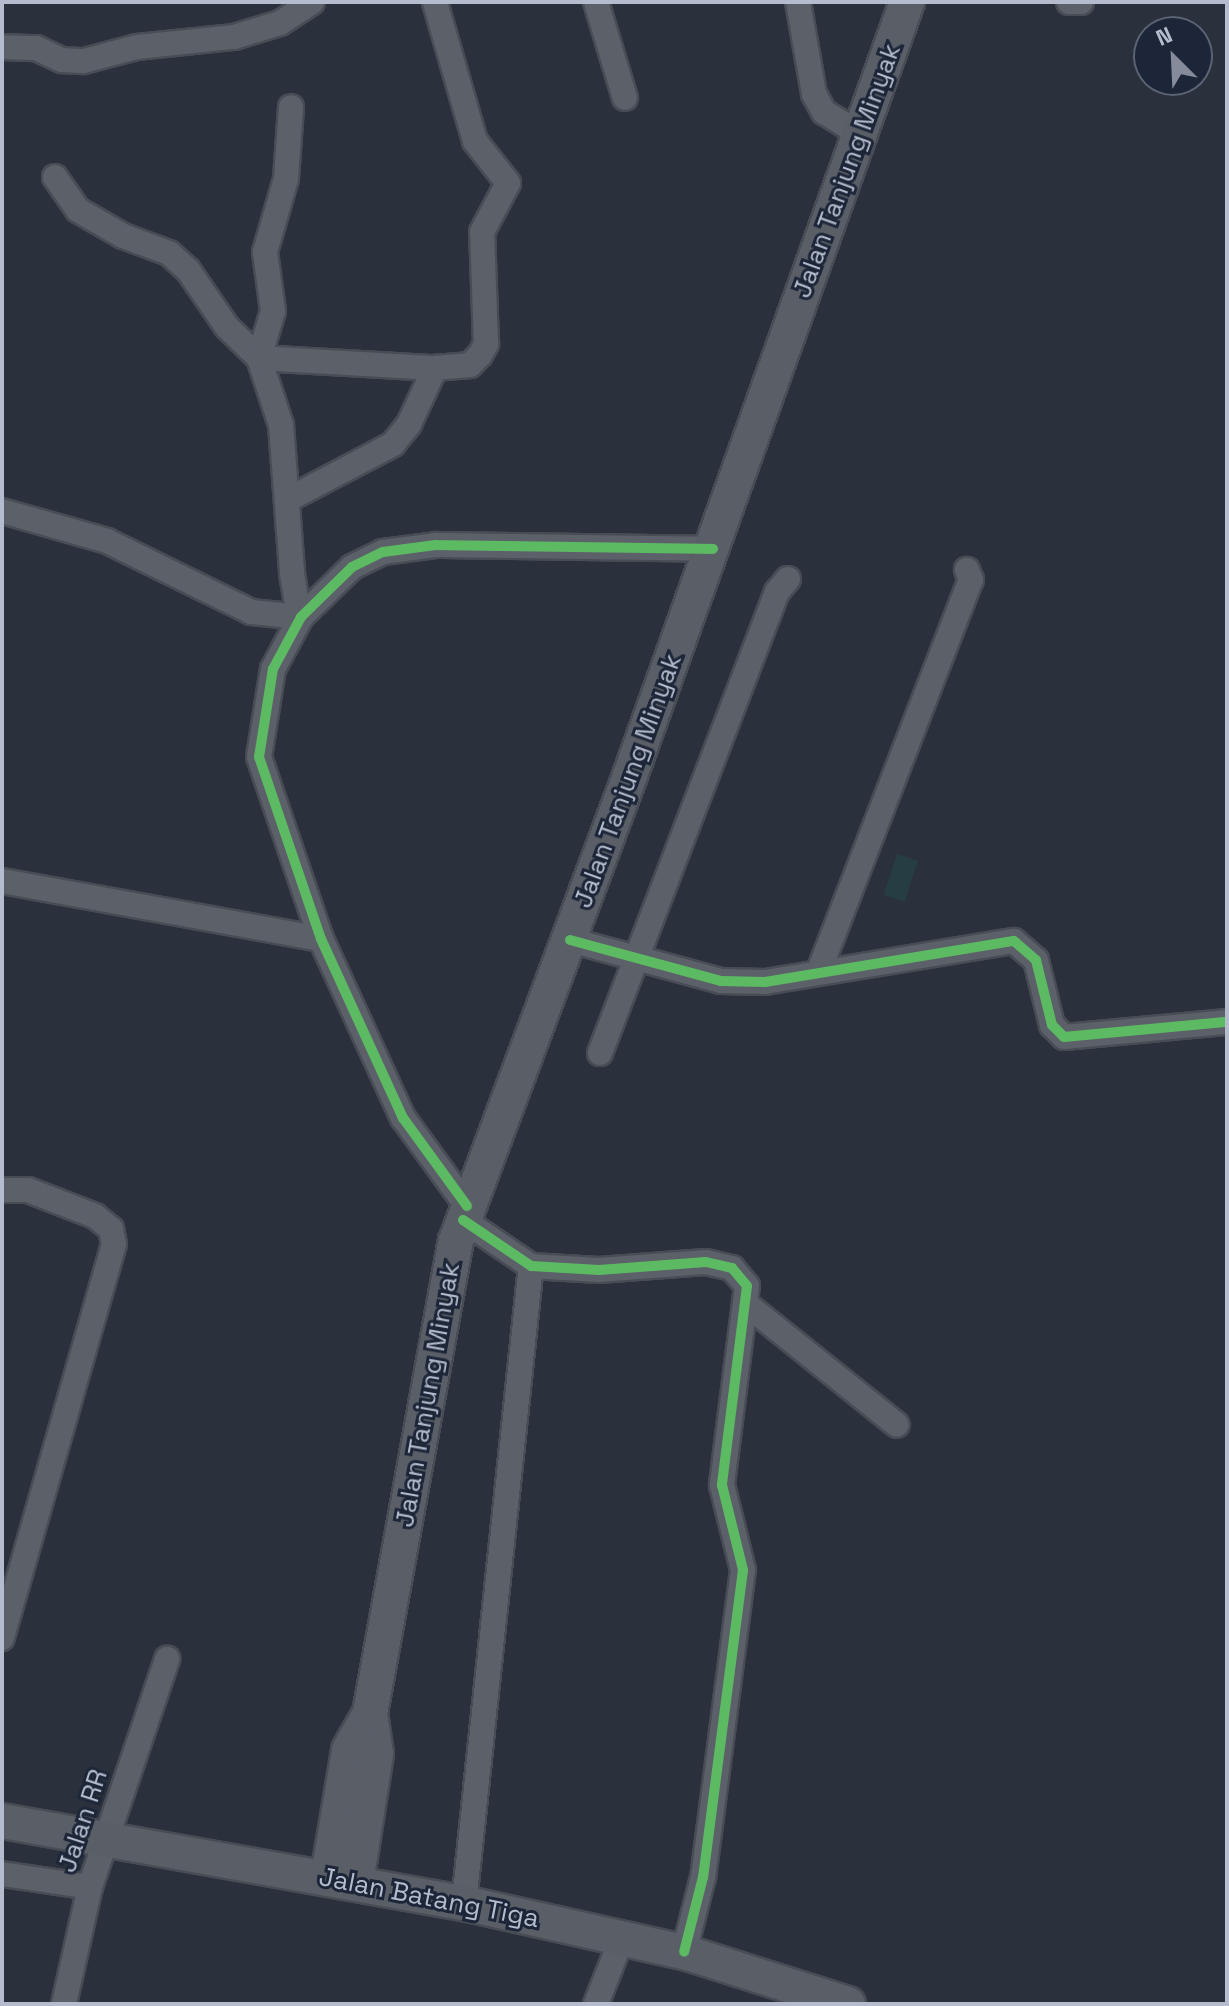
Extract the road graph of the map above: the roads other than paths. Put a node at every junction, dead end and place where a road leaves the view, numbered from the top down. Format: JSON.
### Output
{"nodes":[{"id":1,"x":312,"y":2,"type":"edge"},
{"id":2,"x":435,"y":2,"type":"edge"},
{"id":3,"x":596,"y":2,"type":"edge"},
{"id":4,"x":798,"y":2,"type":"edge"},
{"id":5,"x":907,"y":2,"type":"edge"},
{"id":6,"x":1069,"y":2,"type":"edge"},
{"id":7,"x":1081,"y":2,"type":"edge"},
{"id":8,"x":2,"y":47,"type":"edge"},
{"id":9,"x":625,"y":98,"type":"dead end"},
{"id":10,"x":291,"y":107,"type":"dead end"},
{"id":11,"x":860,"y":134,"type":"junction"},
{"id":12,"x":55,"y":177,"type":"dead end"},
{"id":13,"x":259,"y":358,"type":"junction"},
{"id":14,"x":435,"y":368,"type":"junction"},
{"id":15,"x":287,"y":500,"type":"junction"},
{"id":16,"x":2,"y":511,"type":"edge"},
{"id":17,"x":713,"y":549,"type":"junction"},
{"id":18,"x":967,"y":570,"type":"dead end"},
{"id":19,"x":788,"y":579,"type":"dead end"},
{"id":20,"x":303,"y":615,"type":"junction"},
{"id":21,"x":2,"y":881,"type":"edge"},
{"id":22,"x":321,"y":939,"type":"junction"},
{"id":23,"x":570,"y":940,"type":"junction"},
{"id":24,"x":637,"y":959,"type":"junction"},
{"id":25,"x":819,"y":971,"type":"junction"},
{"id":26,"x":1227,"y":1022,"type":"edge"},
{"id":27,"x":600,"y":1053,"type":"dead end"},
{"id":28,"x":2,"y":1190,"type":"edge"},
{"id":29,"x":465,"y":1213,"type":"junction"},
{"id":30,"x":531,"y":1266,"type":"junction"},
{"id":31,"x":746,"y":1304,"type":"junction"},
{"id":32,"x":897,"y":1425,"type":"dead end"},
{"id":33,"x":2,"y":1638,"type":"edge"},
{"id":34,"x":167,"y":1659,"type":"dead end"},
{"id":35,"x":2,"y":1821,"type":"edge"},
{"id":36,"x":104,"y":1842,"type":"junction"},
{"id":37,"x":2,"y":1874,"type":"edge"},
{"id":38,"x":342,"y":1879,"type":"junction"},
{"id":39,"x":90,"y":1887,"type":"junction"},
{"id":40,"x":464,"y":1903,"type":"junction"},
{"id":41,"x":622,"y":1938,"type":"junction"},
{"id":42,"x":684,"y":1952,"type":"junction"},
{"id":43,"x":64,"y":2004,"type":"edge"},
{"id":44,"x":596,"y":2004,"type":"edge"},
{"id":45,"x":848,"y":2004,"type":"edge"}],
"edges":[{"from":1,"to":8,"type":"street"},
{"from":2,"to":14,"type":"street"},
{"from":3,"to":9,"type":"street"},
{"from":4,"to":11,"type":"street"},
{"from":5,"to":11,"type":"main road","name":"Jalan Tanjung Minyak"},
{"from":6,"to":7,"type":"street"},
{"from":10,"to":13,"type":"street"},
{"from":11,"to":17,"type":"main road","name":"Jalan Tanjung Minyak"},
{"from":12,"to":13,"type":"street"},
{"from":13,"to":14,"type":"street"},
{"from":13,"to":15,"type":"street"},
{"from":14,"to":15,"type":"street"},
{"from":15,"to":20,"type":"street"},
{"from":16,"to":20,"type":"street"},
{"from":17,"to":20,"type":"street"},
{"from":17,"to":23,"type":"main road","name":"Jalan Tanjung Minyak"},
{"from":18,"to":25,"type":"street"},
{"from":19,"to":24,"type":"street"},
{"from":20,"to":22,"type":"street"},
{"from":21,"to":22,"type":"street"},
{"from":22,"to":29,"type":"street"},
{"from":23,"to":24,"type":"street"},
{"from":23,"to":29,"type":"main road","name":"Jalan Tanjung Minyak"},
{"from":24,"to":25,"type":"street"},
{"from":24,"to":27,"type":"street"},
{"from":25,"to":26,"type":"street"},
{"from":28,"to":33,"type":"street"},
{"from":29,"to":30,"type":"street"},
{"from":29,"to":38,"type":"main road","name":"Jalan Tanjung Minyak"},
{"from":30,"to":31,"type":"street"},
{"from":30,"to":40,"type":"street"},
{"from":31,"to":32,"type":"street"},
{"from":31,"to":42,"type":"street"},
{"from":34,"to":36,"type":"street","name":"Jalan RR"},
{"from":35,"to":36,"type":"main road","name":"Jalan Batang Tiga"},
{"from":36,"to":38,"type":"main road","name":"Jalan Batang Tiga"},
{"from":36,"to":39,"type":"street","name":"Jalan RR"},
{"from":37,"to":39,"type":"street"},
{"from":38,"to":40,"type":"main road","name":"Jalan Batang Tiga"},
{"from":39,"to":43,"type":"street","name":"Jalan RR"},
{"from":40,"to":41,"type":"main road","name":"Jalan Batang Tiga"},
{"from":41,"to":42,"type":"main road","name":"Jalan Batang Tiga"},
{"from":41,"to":44,"type":"street"},
{"from":42,"to":45,"type":"main road","name":"Jalan Batang Tiga"}]}
